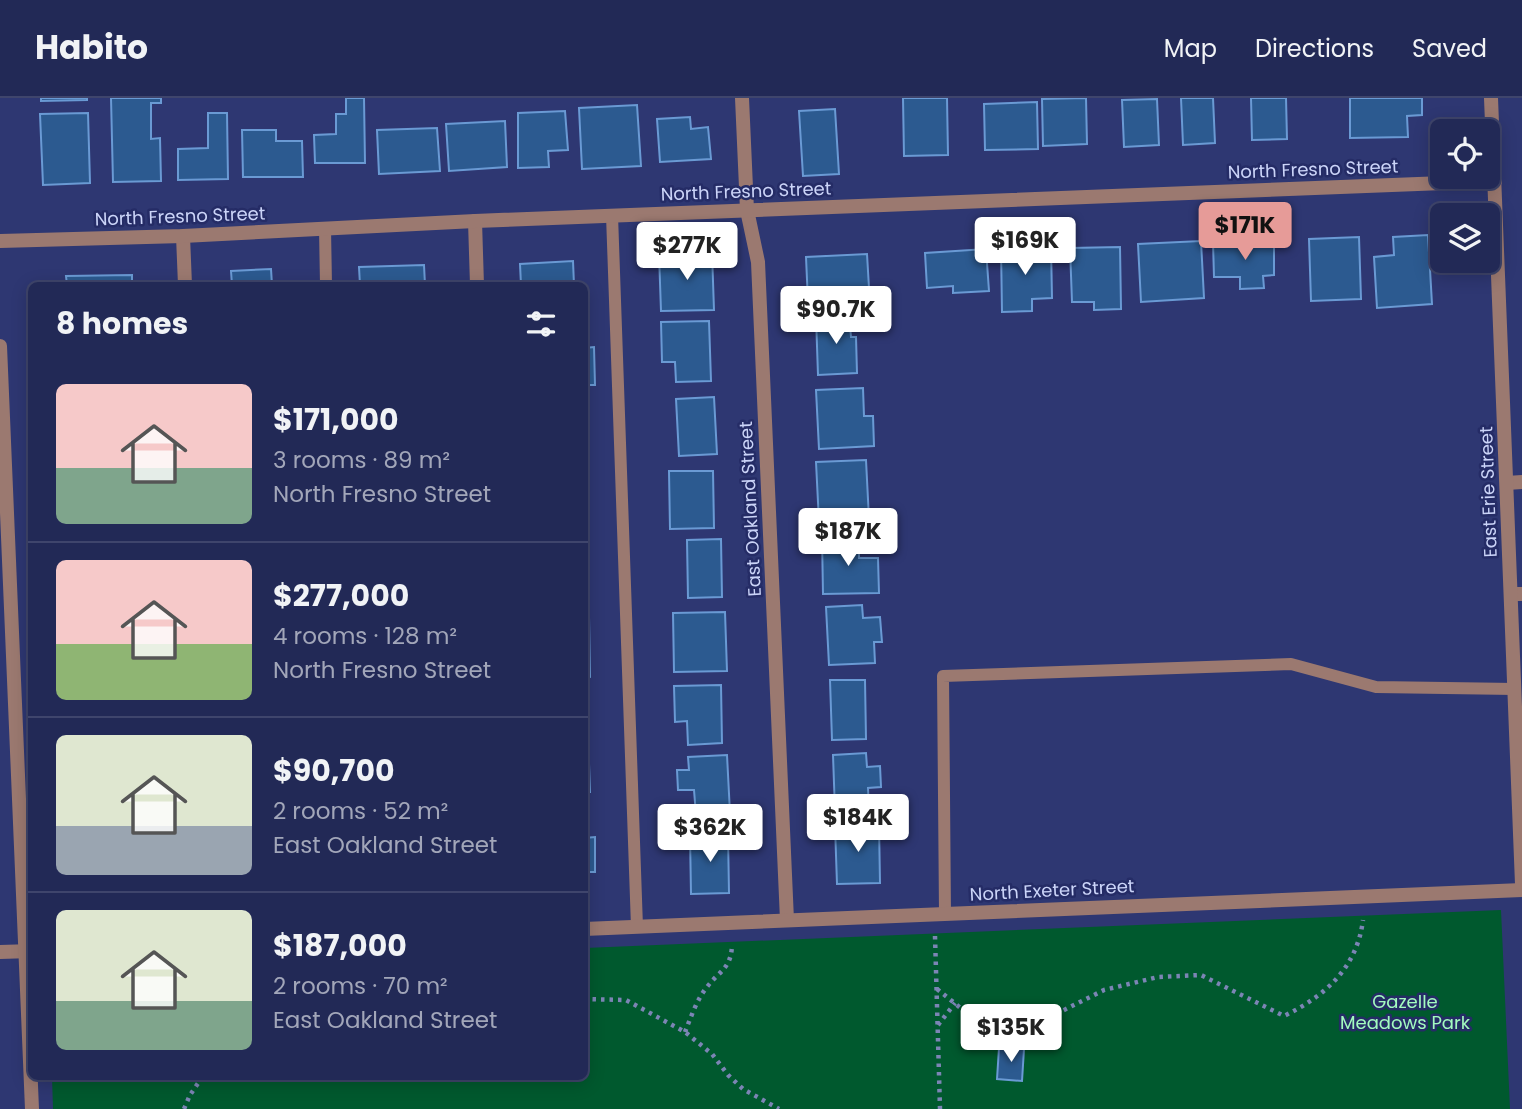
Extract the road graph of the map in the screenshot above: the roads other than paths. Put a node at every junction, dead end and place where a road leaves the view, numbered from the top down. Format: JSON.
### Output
{"nodes":[{"id":1,"x":742,"y":98,"type":"edge"},
{"id":2,"x":1491,"y":98,"type":"edge"},
{"id":3,"x":1492,"y":119,"type":"edge"},
{"id":4,"x":1430,"y":183,"type":"edge"},
{"id":5,"x":1494,"y":189,"type":"edge"},
{"id":6,"x":747,"y":210,"type":"junction"},
{"id":7,"x":612,"y":215,"type":"junction"},
{"id":8,"x":475,"y":221,"type":"junction"},
{"id":9,"x":325,"y":228,"type":"junction"},
{"id":10,"x":183,"y":236,"type":"junction"},
{"id":11,"x":0,"y":242,"type":"edge"},
{"id":12,"x":185,"y":282,"type":"edge"},
{"id":13,"x":326,"y":282,"type":"edge"},
{"id":14,"x":477,"y":282,"type":"edge"},
{"id":15,"x":0,"y":346,"type":"edge"},
{"id":16,"x":1522,"y":482,"type":"edge"},
{"id":17,"x":1507,"y":483,"type":"junction"},
{"id":18,"x":1516,"y":594,"type":"edge"},
{"id":19,"x":1515,"y":689,"type":"junction"},
{"id":20,"x":1519,"y":737,"type":"edge"},
{"id":21,"x":1521,"y":826,"type":"edge"},
{"id":22,"x":1522,"y":884,"type":"edge"},
{"id":23,"x":1522,"y":890,"type":"edge"},
{"id":24,"x":945,"y":914,"type":"junction"},
{"id":25,"x":788,"y":920,"type":"junction"},
{"id":26,"x":637,"y":927,"type":"junction"},
{"id":27,"x":588,"y":929,"type":"edge"},
{"id":28,"x":27,"y":951,"type":"edge"},
{"id":29,"x":0,"y":952,"type":"edge"},
{"id":30,"x":28,"y":983,"type":"edge"},
{"id":31,"x":31,"y":1080,"type":"edge"},
{"id":32,"x":32,"y":1109,"type":"edge"}],
"edges":[{"from":1,"to":6,"type":"street","name":"East Oakland Street"},
{"from":2,"to":3,"type":"street","name":"East Erie Street"},
{"from":4,"to":6,"type":"street","name":"North Fresno Street"},
{"from":5,"to":17,"type":"street","name":"East Erie Street"},
{"from":6,"to":7,"type":"street","name":"North Fresno Street"},
{"from":6,"to":25,"type":"street","name":"East Oakland Street"},
{"from":7,"to":8,"type":"street","name":"North Fresno Street"},
{"from":7,"to":26,"type":"lane"},
{"from":8,"to":9,"type":"street","name":"North Fresno Street"},
{"from":8,"to":14,"type":"street"},
{"from":9,"to":10,"type":"street","name":"North Fresno Street"},
{"from":9,"to":13,"type":"lane"},
{"from":10,"to":11,"type":"street","name":"North Fresno Street"},
{"from":10,"to":12,"type":"street"},
{"from":15,"to":28,"type":"street"},
{"from":16,"to":17,"type":"street"},
{"from":17,"to":18,"type":"street","name":"East Erie Street"},
{"from":18,"to":19,"type":"street","name":"East Erie Street"},
{"from":19,"to":20,"type":"street","name":"East Erie Street"},
{"from":19,"to":24,"type":"lane"},
{"from":20,"to":21,"type":"street","name":"East Erie Street"},
{"from":21,"to":22,"type":"street","name":"East Erie Street"},
{"from":23,"to":24,"type":"street","name":"North Exeter Street"},
{"from":24,"to":25,"type":"street","name":"North Exeter Street"},
{"from":25,"to":26,"type":"street","name":"North Exeter Street"},
{"from":26,"to":27,"type":"street","name":"North Exeter Street"},
{"from":28,"to":29,"type":"street"},
{"from":28,"to":30,"type":"street"},
{"from":31,"to":32,"type":"street"}]}
